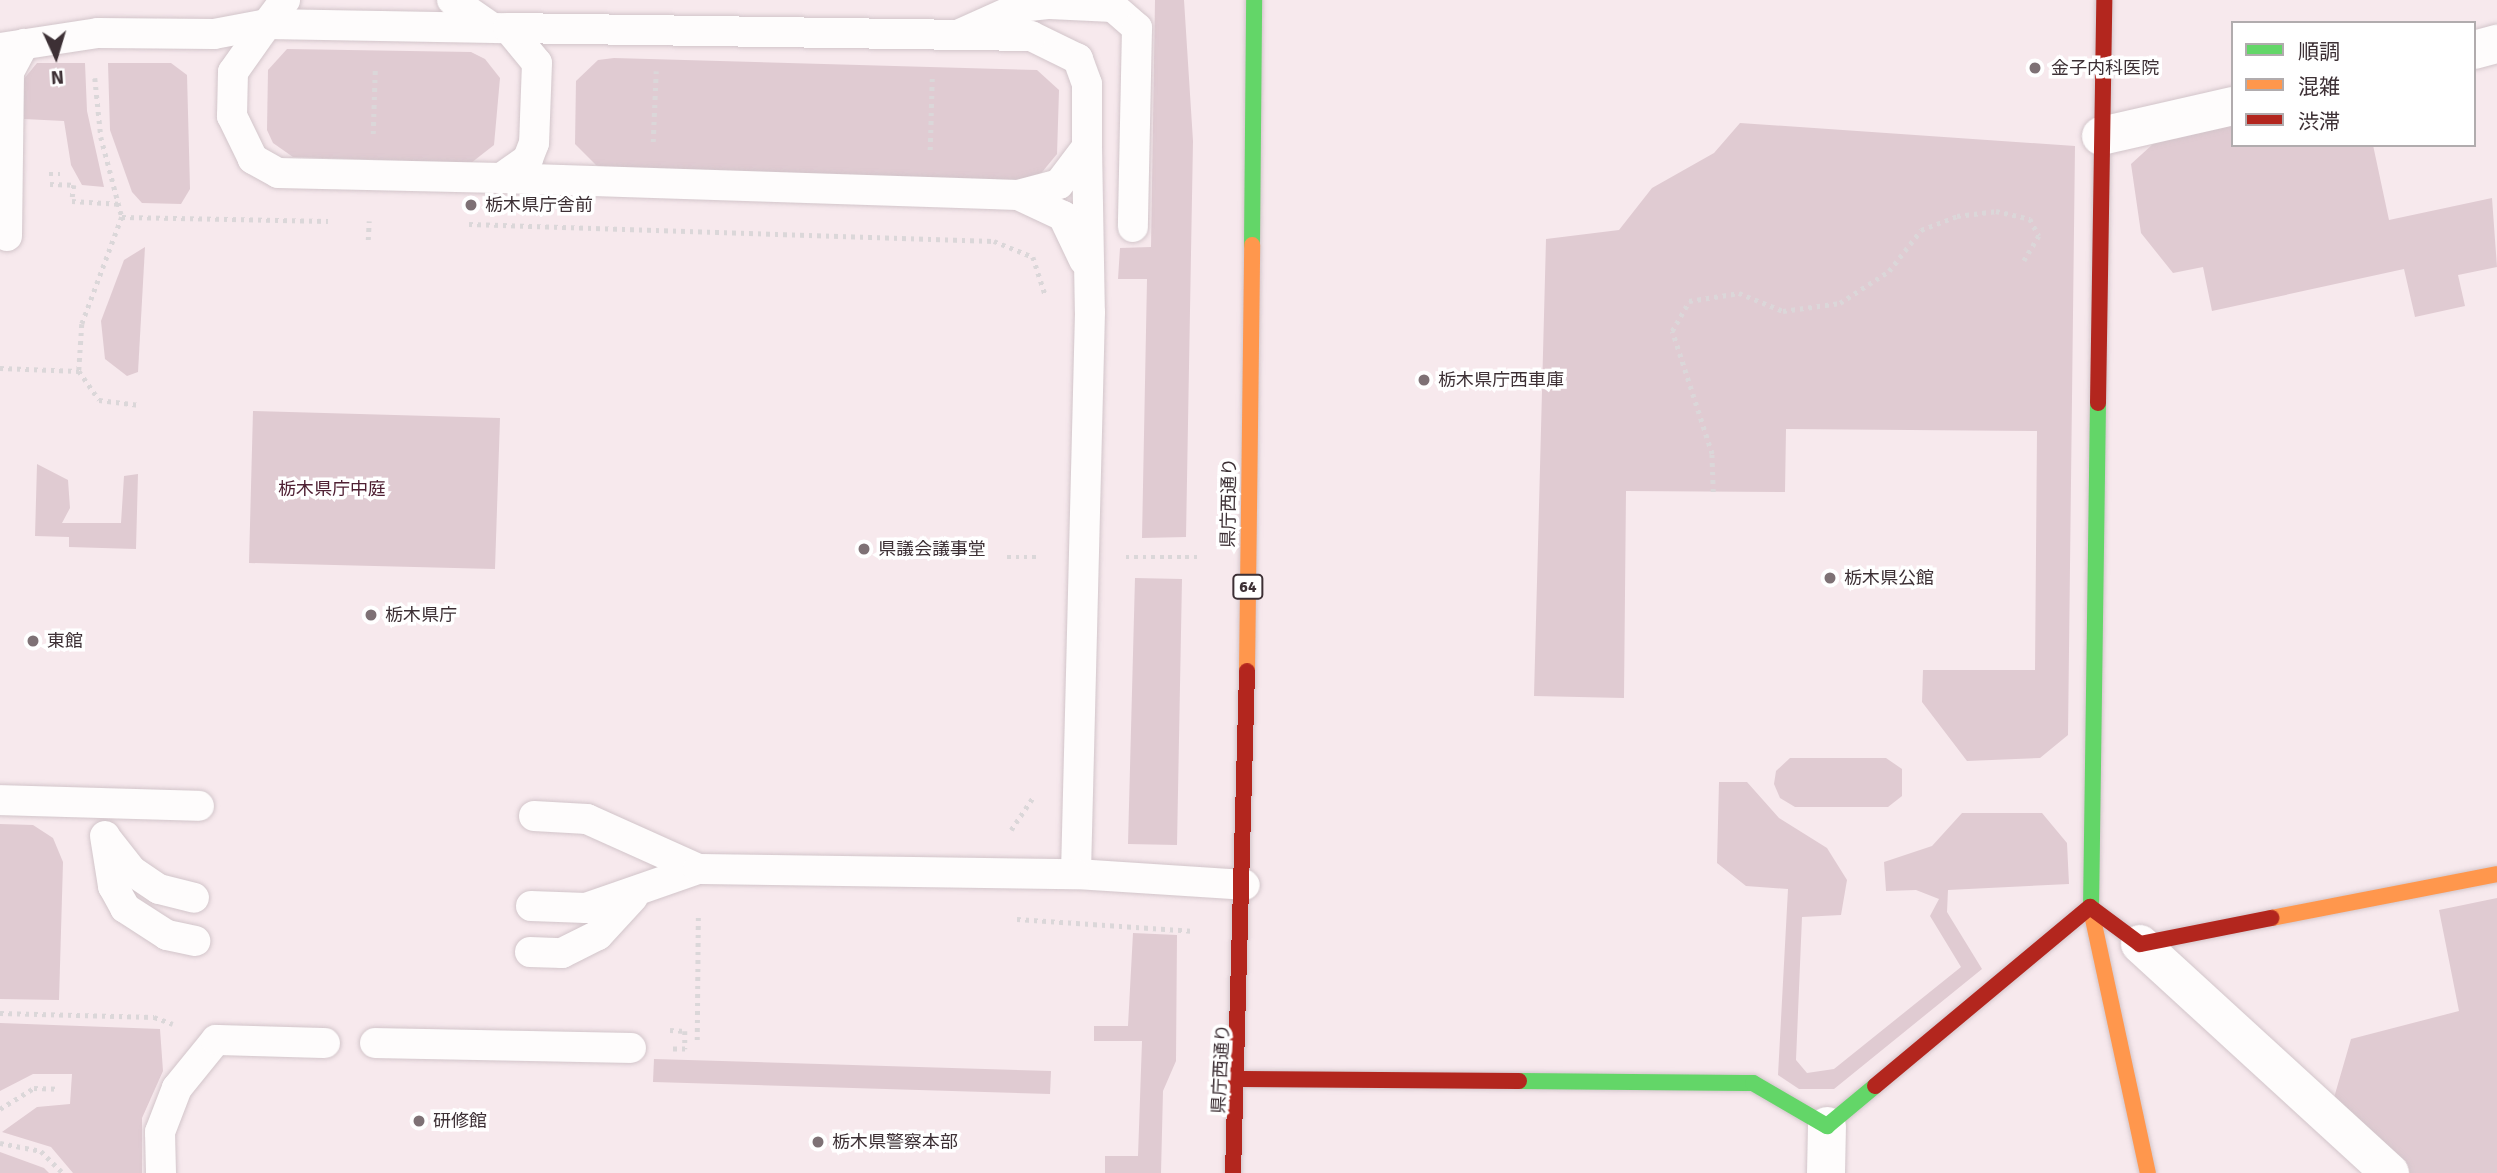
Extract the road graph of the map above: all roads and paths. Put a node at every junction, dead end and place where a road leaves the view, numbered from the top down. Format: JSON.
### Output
{"nodes":[{"id":1,"x":452,"y":0,"type":"edge"},
{"id":2,"x":1254,"y":0,"type":"edge"},
{"id":3,"x":2104,"y":0,"type":"edge"},
{"id":4,"x":276,"y":12,"type":"edge"},
{"id":5,"x":377,"y":24,"type":"junction"},
{"id":6,"x":500,"y":28,"type":"junction"},
{"id":7,"x":657,"y":29,"type":"junction"},
{"id":8,"x":98,"y":33,"type":"junction"},
{"id":9,"x":945,"y":36,"type":"junction"},
{"id":10,"x":2497,"y":44,"type":"edge"},
{"id":11,"x":12,"y":46,"type":"edge"},
{"id":12,"x":2476,"y":49,"type":"edge"},
{"id":13,"x":2231,"y":106,"type":"edge"},
{"id":14,"x":2101,"y":136,"type":"junction"},
{"id":15,"x":372,"y":146,"type":"dead end"},
{"id":16,"x":1087,"y":147,"type":"junction"},
{"id":17,"x":33,"y":173,"type":"dead end"},
{"id":18,"x":60,"y":174,"type":"dead end"},
{"id":19,"x":501,"y":178,"type":"junction"},
{"id":20,"x":43,"y":184,"type":"dead end"},
{"id":21,"x":653,"y":184,"type":"junction"},
{"id":22,"x":929,"y":191,"type":"junction"},
{"id":23,"x":1018,"y":195,"type":"junction"},
{"id":24,"x":122,"y":204,"type":"junction"},
{"id":25,"x":122,"y":217,"type":"junction"},
{"id":26,"x":342,"y":221,"type":"dead end"},
{"id":27,"x":356,"y":221,"type":"dead end"},
{"id":28,"x":369,"y":221,"type":"junction"},
{"id":29,"x":381,"y":221,"type":"dead end"},
{"id":30,"x":454,"y":223,"type":"dead end"},
{"id":31,"x":1133,"y":227,"type":"dead end"},
{"id":32,"x":651,"y":233,"type":"junction"},
{"id":33,"x":7,"y":236,"type":"dead end"},
{"id":34,"x":368,"y":240,"type":"dead end"},
{"id":35,"x":928,"y":240,"type":"junction"},
{"id":36,"x":2024,"y":261,"type":"dead end"},
{"id":37,"x":1090,"y":288,"type":"junction"},
{"id":38,"x":1047,"y":302,"type":"dead end"},
{"id":39,"x":0,"y":368,"type":"edge"},
{"id":40,"x":79,"y":371,"type":"junction"},
{"id":41,"x":140,"y":405,"type":"dead end"},
{"id":42,"x":1713,"y":492,"type":"dead end"},
{"id":43,"x":1040,"y":544,"type":"dead end"},
{"id":44,"x":1040,"y":570,"type":"dead end"},
{"id":45,"x":1034,"y":784,"type":"dead end"},
{"id":46,"x":0,"y":800,"type":"edge"},
{"id":47,"x":104,"y":803,"type":"junction"},
{"id":48,"x":199,"y":806,"type":"dead end"},
{"id":49,"x":534,"y":816,"type":"dead end"},
{"id":50,"x":105,"y":836,"type":"junction"},
{"id":51,"x":1003,"y":841,"type":"dead end"},
{"id":52,"x":698,"y":869,"type":"junction"},
{"id":53,"x":1076,"y":874,"type":"junction"},
{"id":54,"x":2497,"y":874,"type":"edge"},
{"id":55,"x":1245,"y":885,"type":"junction"},
{"id":56,"x":633,"y":897,"type":"junction"},
{"id":57,"x":194,"y":898,"type":"dead end"},
{"id":58,"x":531,"y":906,"type":"dead end"},
{"id":59,"x":2090,"y":907,"type":"junction"},
{"id":60,"x":712,"y":911,"type":"dead end"},
{"id":61,"x":1003,"y":916,"type":"dead end"},
{"id":62,"x":1195,"y":932,"type":"dead end"},
{"id":63,"x":195,"y":941,"type":"dead end"},
{"id":64,"x":2140,"y":944,"type":"junction"},
{"id":65,"x":530,"y":952,"type":"dead end"},
{"id":66,"x":0,"y":1013,"type":"edge"},
{"id":67,"x":697,"y":1040,"type":"dead end"},
{"id":68,"x":216,"y":1041,"type":"junction"},
{"id":69,"x":325,"y":1043,"type":"dead end"},
{"id":70,"x":375,"y":1044,"type":"dead end"},
{"id":71,"x":631,"y":1048,"type":"dead end"},
{"id":72,"x":1242,"y":1079,"type":"junction"},
{"id":73,"x":58,"y":1089,"type":"dead end"},
{"id":74,"x":0,"y":1109,"type":"edge"},
{"id":75,"x":1827,"y":1126,"type":"junction"},
{"id":76,"x":0,"y":1143,"type":"edge"},
{"id":77,"x":63,"y":1173,"type":"edge"},
{"id":78,"x":160,"y":1173,"type":"edge"},
{"id":79,"x":1234,"y":1173,"type":"edge"},
{"id":80,"x":1826,"y":1173,"type":"edge"},
{"id":81,"x":2148,"y":1173,"type":"edge"},
{"id":82,"x":2390,"y":1173,"type":"edge"}],
"edges":[{"from":1,"to":6,"type":"lane"},
{"from":2,"to":55,"type":"street","name":"県庁西通り","number":"64"},
{"from":3,"to":14,"type":"street"},
{"from":4,"to":5,"type":"lane"},
{"from":4,"to":8,"type":"lane"},
{"from":4,"to":19,"type":"lane"},
{"from":5,"to":6,"type":"lane"},
{"from":5,"to":15,"type":"path"},
{"from":6,"to":7,"type":"lane"},
{"from":6,"to":19,"type":"lane"},
{"from":7,"to":9,"type":"lane"},
{"from":7,"to":21,"type":"path"},
{"from":8,"to":11,"type":"lane"},
{"from":8,"to":24,"type":"path"},
{"from":9,"to":16,"type":"lane"},
{"from":9,"to":22,"type":"path"},
{"from":9,"to":31,"type":"lane"},
{"from":10,"to":12,"type":"street"},
{"from":11,"to":33,"type":"lane"},
{"from":13,"to":14,"type":"street"},
{"from":14,"to":59,"type":"street"},
{"from":16,"to":23,"type":"lane"},
{"from":16,"to":37,"type":"lane"},
{"from":17,"to":18,"type":"path"},
{"from":19,"to":21,"type":"lane"},
{"from":20,"to":24,"type":"path"},
{"from":21,"to":22,"type":"lane"},
{"from":21,"to":32,"type":"path"},
{"from":22,"to":23,"type":"lane"},
{"from":22,"to":35,"type":"path"},
{"from":23,"to":37,"type":"lane"},
{"from":24,"to":25,"type":"path"},
{"from":25,"to":26,"type":"path"},
{"from":25,"to":40,"type":"path"},
{"from":27,"to":28,"type":"path"},
{"from":28,"to":29,"type":"path"},
{"from":28,"to":34,"type":"path"},
{"from":30,"to":32,"type":"path"},
{"from":32,"to":35,"type":"path"},
{"from":35,"to":38,"type":"path"},
{"from":36,"to":42,"type":"path"},
{"from":37,"to":53,"type":"lane"},
{"from":39,"to":40,"type":"path"},
{"from":40,"to":41,"type":"path"},
{"from":43,"to":44,"type":"path"},
{"from":45,"to":51,"type":"path"},
{"from":46,"to":47,"type":"lane"},
{"from":47,"to":48,"type":"lane"},
{"from":47,"to":50,"type":"lane"},
{"from":49,"to":52,"type":"lane"},
{"from":50,"to":57,"type":"lane"},
{"from":50,"to":63,"type":"lane"},
{"from":52,"to":53,"type":"lane"},
{"from":52,"to":56,"type":"lane"},
{"from":53,"to":55,"type":"lane"},
{"from":54,"to":64,"type":"street"},
{"from":55,"to":72,"type":"street","name":"県庁西通り","number":"64"},
{"from":56,"to":58,"type":"lane"},
{"from":56,"to":65,"type":"lane"},
{"from":59,"to":64,"type":"street"},
{"from":59,"to":75,"type":"street"},
{"from":59,"to":81,"type":"street"},
{"from":60,"to":67,"type":"path"},
{"from":61,"to":62,"type":"path"},
{"from":64,"to":82,"type":"street"},
{"from":66,"to":68,"type":"path"},
{"from":68,"to":69,"type":"lane"},
{"from":68,"to":78,"type":"lane"},
{"from":70,"to":71,"type":"lane"},
{"from":72,"to":75,"type":"street"},
{"from":72,"to":79,"type":"street","name":"県庁西通り","number":"64"},
{"from":73,"to":74,"type":"path"},
{"from":75,"to":80,"type":"street"},
{"from":76,"to":77,"type":"path"}]}
